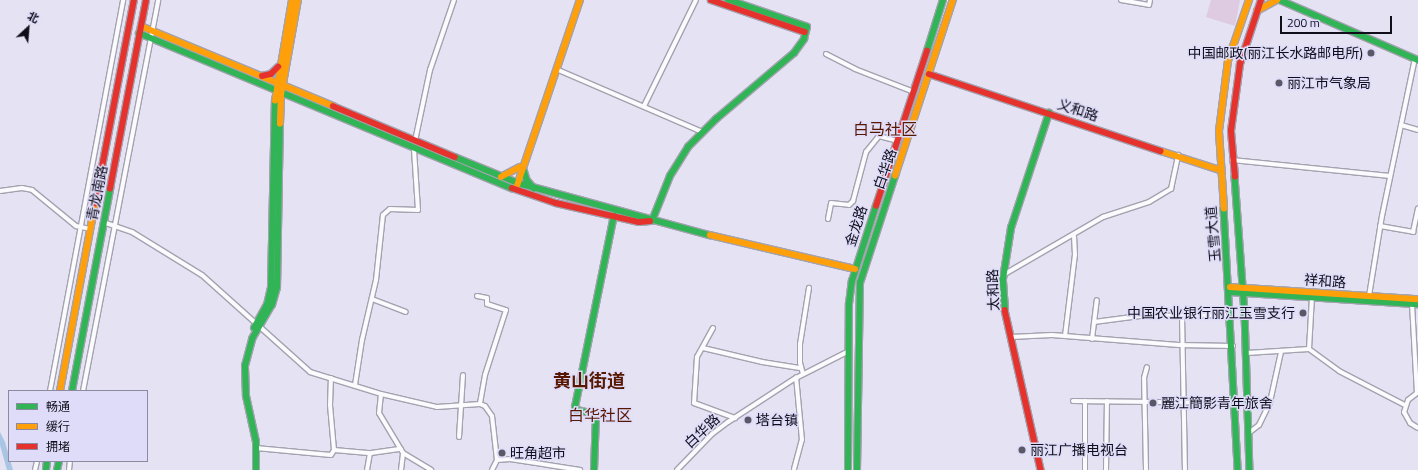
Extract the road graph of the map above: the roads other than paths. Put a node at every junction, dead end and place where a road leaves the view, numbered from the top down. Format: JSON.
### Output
{"nodes":[{"id":1,"x":123,"y":0,"type":"edge"},
{"id":2,"x":134,"y":0,"type":"edge"},
{"id":3,"x":146,"y":0,"type":"edge"},
{"id":4,"x":158,"y":0,"type":"edge"},
{"id":5,"x":292,"y":0,"type":"edge"},
{"id":6,"x":298,"y":0,"type":"edge"},
{"id":7,"x":454,"y":0,"type":"edge"},
{"id":8,"x":576,"y":0,"type":"edge"},
{"id":9,"x":580,"y":0,"type":"edge"},
{"id":10,"x":696,"y":0,"type":"edge"},
{"id":11,"x":711,"y":0,"type":"edge"},
{"id":12,"x":728,"y":0,"type":"edge"},
{"id":13,"x":944,"y":0,"type":"edge"},
{"id":14,"x":953,"y":0,"type":"edge"},
{"id":15,"x":1121,"y":0,"type":"edge"},
{"id":16,"x":1150,"y":0,"type":"edge"},
{"id":17,"x":1245,"y":0,"type":"edge"},
{"id":18,"x":1249,"y":0,"type":"edge"},
{"id":19,"x":1261,"y":0,"type":"edge"},
{"id":20,"x":1279,"y":0,"type":"edge"},
{"id":21,"x":1291,"y":0,"type":"edge"},
{"id":22,"x":1246,"y":7,"type":"junction"},
{"id":23,"x":1257,"y":12,"type":"junction"},
{"id":24,"x":141,"y":26,"type":"junction"},
{"id":25,"x":151,"y":30,"type":"junction"},
{"id":26,"x":806,"y":30,"type":"junction"},
{"id":27,"x":139,"y":33,"type":"junction"},
{"id":28,"x":150,"y":37,"type":"junction"},
{"id":29,"x":826,"y":54,"type":"dead end"},
{"id":30,"x":1417,"y":58,"type":"edge"},
{"id":31,"x":279,"y":65,"type":"junction"},
{"id":32,"x":556,"y":69,"type":"junction"},
{"id":33,"x":929,"y":74,"type":"junction"},
{"id":34,"x":261,"y":76,"type":"junction"},
{"id":35,"x":283,"y":77,"type":"junction"},
{"id":36,"x":279,"y":84,"type":"junction"},
{"id":37,"x":263,"y":85,"type":"junction"},
{"id":38,"x":293,"y":90,"type":"junction"},
{"id":39,"x":278,"y":91,"type":"junction"},
{"id":40,"x":914,"y":92,"type":"junction"},
{"id":41,"x":295,"y":98,"type":"junction"},
{"id":42,"x":275,"y":99,"type":"junction"},
{"id":43,"x":280,"y":104,"type":"junction"},
{"id":44,"x":644,"y":106,"type":"junction"},
{"id":45,"x":1049,"y":113,"type":"junction"},
{"id":46,"x":1401,"y":124,"type":"junction"},
{"id":47,"x":1418,"y":130,"type":"edge"},
{"id":48,"x":702,"y":132,"type":"junction"},
{"id":49,"x":415,"y":141,"type":"junction"},
{"id":50,"x":898,"y":141,"type":"junction"},
{"id":51,"x":414,"y":149,"type":"junction"},
{"id":52,"x":1178,"y":154,"type":"junction"},
{"id":53,"x":1232,"y":160,"type":"junction"},
{"id":54,"x":522,"y":167,"type":"junction"},
{"id":55,"x":1220,"y":170,"type":"junction"},
{"id":56,"x":1390,"y":176,"type":"junction"},
{"id":57,"x":500,"y":177,"type":"junction"},
{"id":58,"x":517,"y":183,"type":"junction"},
{"id":59,"x":514,"y":189,"type":"junction"},
{"id":60,"x":536,"y":189,"type":"junction"},
{"id":61,"x":0,"y":191,"type":"edge"},
{"id":62,"x":1418,"y":208,"type":"edge"},
{"id":63,"x":614,"y":216,"type":"junction"},
{"id":64,"x":828,"y":219,"type":"dead end"},
{"id":65,"x":652,"y":221,"type":"junction"},
{"id":66,"x":103,"y":222,"type":"junction"},
{"id":67,"x":114,"y":225,"type":"junction"},
{"id":68,"x":1380,"y":226,"type":"junction"},
{"id":69,"x":80,"y":227,"type":"junction"},
{"id":70,"x":90,"y":230,"type":"junction"},
{"id":71,"x":1074,"y":236,"type":"junction"},
{"id":72,"x":855,"y":268,"type":"junction"},
{"id":73,"x":1003,"y":275,"type":"junction"},
{"id":74,"x":809,"y":288,"type":"dead end"},
{"id":75,"x":1230,"y":289,"type":"junction"},
{"id":76,"x":1243,"y":289,"type":"junction"},
{"id":77,"x":477,"y":296,"type":"dead end"},
{"id":78,"x":1369,"y":296,"type":"junction"},
{"id":79,"x":1312,"y":297,"type":"junction"},
{"id":80,"x":372,"y":299,"type":"junction"},
{"id":81,"x":1418,"y":299,"type":"edge"},
{"id":82,"x":1097,"y":300,"type":"dead end"},
{"id":83,"x":1412,"y":304,"type":"junction"},
{"id":84,"x":1418,"y":304,"type":"edge"},
{"id":85,"x":406,"y":312,"type":"dead end"},
{"id":86,"x":1232,"y":315,"type":"junction"},
{"id":87,"x":1182,"y":316,"type":"junction"},
{"id":88,"x":1094,"y":322,"type":"junction"},
{"id":89,"x":258,"y":325,"type":"junction"},
{"id":90,"x":713,"y":328,"type":"dead end"},
{"id":91,"x":1065,"y":336,"type":"junction"},
{"id":92,"x":1010,"y":337,"type":"junction"},
{"id":93,"x":1092,"y":339,"type":"junction"},
{"id":94,"x":1182,"y":345,"type":"junction"},
{"id":95,"x":1234,"y":346,"type":"junction"},
{"id":96,"x":703,"y":348,"type":"junction"},
{"id":97,"x":1309,"y":349,"type":"junction"},
{"id":98,"x":849,"y":350,"type":"junction"},
{"id":99,"x":1281,"y":352,"type":"junction"},
{"id":100,"x":1247,"y":353,"type":"junction"},
{"id":101,"x":1147,"y":367,"type":"dead end"},
{"id":102,"x":800,"y":368,"type":"junction"},
{"id":103,"x":803,"y":374,"type":"junction"},
{"id":104,"x":464,"y":375,"type":"dead end"},
{"id":105,"x":796,"y":377,"type":"junction"},
{"id":106,"x":331,"y":378,"type":"junction"},
{"id":107,"x":355,"y":385,"type":"junction"},
{"id":108,"x":50,"y":390,"type":"edge"},
{"id":109,"x":60,"y":390,"type":"edge"},
{"id":110,"x":72,"y":390,"type":"edge"},
{"id":111,"x":83,"y":390,"type":"edge"},
{"id":112,"x":381,"y":394,"type":"junction"},
{"id":113,"x":1417,"y":394,"type":"edge"},
{"id":114,"x":1085,"y":401,"type":"junction"},
{"id":115,"x":1107,"y":401,"type":"junction"},
{"id":116,"x":1073,"y":402,"type":"dead end"},
{"id":117,"x":1144,"y":402,"type":"junction"},
{"id":118,"x":1185,"y":402,"type":"junction"},
{"id":119,"x":1236,"y":403,"type":"junction"},
{"id":120,"x":480,"y":404,"type":"junction"},
{"id":121,"x":460,"y":405,"type":"junction"},
{"id":122,"x":1405,"y":406,"type":"junction"},
{"id":123,"x":735,"y":418,"type":"junction"},
{"id":124,"x":1418,"y":428,"type":"edge"},
{"id":125,"x":1250,"y":432,"type":"junction"},
{"id":126,"x":459,"y":437,"type":"dead end"},
{"id":127,"x":256,"y":448,"type":"junction"},
{"id":128,"x":334,"y":450,"type":"junction"},
{"id":129,"x":402,"y":451,"type":"junction"},
{"id":130,"x":370,"y":453,"type":"junction"},
{"id":131,"x":497,"y":460,"type":"junction"},
{"id":132,"x":794,"y":469,"type":"dead end"},
{"id":133,"x":253,"y":470,"type":"edge"},
{"id":134,"x":256,"y":470,"type":"edge"},
{"id":135,"x":368,"y":470,"type":"edge"},
{"id":136,"x":401,"y":470,"type":"edge"},
{"id":137,"x":431,"y":470,"type":"edge"},
{"id":138,"x":492,"y":470,"type":"edge"},
{"id":139,"x":580,"y":470,"type":"edge"},
{"id":140,"x":594,"y":470,"type":"edge"},
{"id":141,"x":677,"y":470,"type":"edge"},
{"id":142,"x":848,"y":470,"type":"edge"},
{"id":143,"x":857,"y":470,"type":"edge"},
{"id":144,"x":1041,"y":470,"type":"edge"},
{"id":145,"x":1085,"y":470,"type":"edge"},
{"id":146,"x":1106,"y":470,"type":"edge"},
{"id":147,"x":1146,"y":470,"type":"edge"},
{"id":148,"x":1185,"y":470,"type":"edge"},
{"id":149,"x":1238,"y":470,"type":"edge"},
{"id":150,"x":1250,"y":470,"type":"edge"}],
"edges":[{"from":1,"to":69,"type":"street"},
{"from":2,"to":70,"type":"main road","name":"青龙南路"},
{"from":3,"to":24,"type":"main road","name":"青龙南路"},
{"from":4,"to":25,"type":"street"},
{"from":5,"to":31,"type":"main road"},
{"from":6,"to":35,"type":"main road"},
{"from":7,"to":49,"type":"street"},
{"from":8,"to":54,"type":"main road"},
{"from":9,"to":32,"type":"main road"},
{"from":10,"to":44,"type":"street"},
{"from":11,"to":26,"type":"main road"},
{"from":12,"to":26,"type":"main road"},
{"from":13,"to":40,"type":"main road","name":"金龙路"},
{"from":14,"to":33,"type":"main road","name":"白华路"},
{"from":15,"to":16,"type":"street"},
{"from":17,"to":22,"type":"main road"},
{"from":18,"to":22,"type":"main road","name":"玉雪大道"},
{"from":19,"to":23,"type":"main road","name":"玉雪大道"},
{"from":20,"to":23,"type":"main road"},
{"from":20,"to":30,"type":"main road"},
{"from":21,"to":30,"type":"main road"},
{"from":22,"to":55,"type":"main road","name":"玉雪大道"},
{"from":23,"to":53,"type":"main road","name":"玉雪大道"},
{"from":24,"to":25,"type":"main road"},
{"from":24,"to":27,"type":"main road","name":"青龙南路"},
{"from":25,"to":28,"type":"street"},
{"from":25,"to":34,"type":"main road"},
{"from":26,"to":48,"type":"main road"},
{"from":27,"to":28,"type":"main road"},
{"from":27,"to":66,"type":"main road","name":"青龙南路"},
{"from":28,"to":37,"type":"main road"},
{"from":28,"to":67,"type":"street"},
{"from":29,"to":40,"type":"street"},
{"from":30,"to":46,"type":"street"},
{"from":31,"to":34,"type":"main road"},
{"from":31,"to":36,"type":"main road"},
{"from":32,"to":44,"type":"street"},
{"from":32,"to":54,"type":"main road"},
{"from":33,"to":45,"type":"main road","name":"义和路"},
{"from":33,"to":143,"type":"main road","name":"白华路"},
{"from":34,"to":36,"type":"main road"},
{"from":35,"to":36,"type":"main road"},
{"from":35,"to":38,"type":"main road"},
{"from":36,"to":38,"type":"main road"},
{"from":36,"to":39,"type":"main road"},
{"from":37,"to":39,"type":"main road"},
{"from":37,"to":42,"type":"main road"},
{"from":38,"to":49,"type":"main road"},
{"from":39,"to":41,"type":"main road"},
{"from":39,"to":42,"type":"main road"},
{"from":39,"to":43,"type":"main road"},
{"from":40,"to":50,"type":"main road","name":"金龙路"},
{"from":41,"to":43,"type":"main road"},
{"from":41,"to":51,"type":"main road"},
{"from":42,"to":89,"type":"main road"},
{"from":43,"to":89,"type":"main road"},
{"from":44,"to":48,"type":"street"},
{"from":45,"to":52,"type":"main road","name":"义和路"},
{"from":45,"to":73,"type":"main road","name":"太和路"},
{"from":46,"to":47,"type":"street"},
{"from":46,"to":56,"type":"street"},
{"from":48,"to":65,"type":"main road"},
{"from":49,"to":57,"type":"main road"},
{"from":50,"to":64,"type":"street"},
{"from":50,"to":72,"type":"main road","name":"金龙路"},
{"from":51,"to":59,"type":"main road"},
{"from":51,"to":80,"type":"street"},
{"from":52,"to":55,"type":"main road","name":"义和路"},
{"from":52,"to":71,"type":"street"},
{"from":53,"to":56,"type":"street"},
{"from":53,"to":76,"type":"main road","name":"玉雪大道"},
{"from":54,"to":57,"type":"main road"},
{"from":54,"to":58,"type":"main road"},
{"from":54,"to":60,"type":"main road"},
{"from":55,"to":75,"type":"main road","name":"玉雪大道"},
{"from":56,"to":68,"type":"street"},
{"from":57,"to":58,"type":"main road"},
{"from":58,"to":59,"type":"main road"},
{"from":58,"to":60,"type":"main road"},
{"from":59,"to":63,"type":"main road"},
{"from":60,"to":65,"type":"main road"},
{"from":61,"to":69,"type":"street"},
{"from":62,"to":68,"type":"street"},
{"from":63,"to":65,"type":"main road"},
{"from":63,"to":140,"type":"main road"},
{"from":65,"to":72,"type":"main road"},
{"from":66,"to":67,"type":"street"},
{"from":66,"to":110,"type":"main road","name":"青龙南路"},
{"from":67,"to":89,"type":"street"},
{"from":67,"to":111,"type":"street"},
{"from":68,"to":78,"type":"street"},
{"from":69,"to":70,"type":"street"},
{"from":69,"to":108,"type":"street"},
{"from":70,"to":109,"type":"main road","name":"青龙南路"},
{"from":71,"to":73,"type":"street"},
{"from":71,"to":91,"type":"street"},
{"from":72,"to":98,"type":"main road","name":"金龙路"},
{"from":73,"to":92,"type":"main road","name":"太和路"},
{"from":74,"to":102,"type":"street"},
{"from":75,"to":76,"type":"main road","name":"祥和路"},
{"from":75,"to":86,"type":"main road","name":"玉雪大道"},
{"from":76,"to":78,"type":"main road","name":"祥和路"},
{"from":76,"to":79,"type":"main road","name":"祥和路"},
{"from":76,"to":100,"type":"main road","name":"玉雪大道"},
{"from":77,"to":120,"type":"street"},
{"from":78,"to":81,"type":"main road","name":"祥和路"},
{"from":79,"to":83,"type":"main road","name":"祥和路"},
{"from":79,"to":97,"type":"street"},
{"from":80,"to":85,"type":"street"},
{"from":80,"to":107,"type":"street"},
{"from":82,"to":88,"type":"street"},
{"from":83,"to":84,"type":"main road","name":"祥和路"},
{"from":83,"to":113,"type":"street"},
{"from":86,"to":87,"type":"street"},
{"from":86,"to":95,"type":"main road","name":"玉雪大道"},
{"from":87,"to":88,"type":"street"},
{"from":87,"to":94,"type":"street"},
{"from":88,"to":93,"type":"street"},
{"from":89,"to":106,"type":"street"},
{"from":89,"to":127,"type":"main road"},
{"from":89,"to":133,"type":"main road"},
{"from":90,"to":96,"type":"street"},
{"from":91,"to":92,"type":"street"},
{"from":91,"to":93,"type":"street"},
{"from":92,"to":144,"type":"main road","name":"太和路"},
{"from":93,"to":94,"type":"street"},
{"from":94,"to":95,"type":"street"},
{"from":94,"to":118,"type":"street"},
{"from":95,"to":119,"type":"main road","name":"玉雪大道"},
{"from":96,"to":102,"type":"street"},
{"from":96,"to":123,"type":"street"},
{"from":97,"to":99,"type":"street"},
{"from":97,"to":122,"type":"street"},
{"from":98,"to":103,"type":"street","name":"白华路"},
{"from":98,"to":142,"type":"main road","name":"金龙路"},
{"from":99,"to":100,"type":"street"},
{"from":99,"to":125,"type":"street"},
{"from":100,"to":125,"type":"main road","name":"玉雪大道"},
{"from":101,"to":117,"type":"street"},
{"from":102,"to":103,"type":"street"},
{"from":103,"to":105,"type":"street","name":"白华路"},
{"from":104,"to":121,"type":"street"},
{"from":105,"to":123,"type":"street","name":"白华路"},
{"from":105,"to":132,"type":"street"},
{"from":106,"to":107,"type":"street"},
{"from":106,"to":128,"type":"street"},
{"from":107,"to":112,"type":"street"},
{"from":112,"to":121,"type":"street"},
{"from":112,"to":129,"type":"street"},
{"from":113,"to":122,"type":"street"},
{"from":114,"to":115,"type":"street"},
{"from":114,"to":116,"type":"street"},
{"from":114,"to":145,"type":"street"},
{"from":115,"to":117,"type":"street"},
{"from":115,"to":146,"type":"street"},
{"from":117,"to":118,"type":"street"},
{"from":117,"to":147,"type":"street"},
{"from":118,"to":119,"type":"street"},
{"from":118,"to":148,"type":"street"},
{"from":119,"to":149,"type":"main road","name":"玉雪大道"},
{"from":120,"to":121,"type":"street"},
{"from":120,"to":131,"type":"street"},
{"from":121,"to":126,"type":"street"},
{"from":122,"to":124,"type":"street"},
{"from":123,"to":141,"type":"street","name":"白华路"},
{"from":125,"to":150,"type":"main road","name":"玉雪大道"},
{"from":127,"to":128,"type":"street"},
{"from":127,"to":134,"type":"main road"},
{"from":128,"to":130,"type":"street"},
{"from":129,"to":130,"type":"street"},
{"from":129,"to":136,"type":"street"},
{"from":129,"to":137,"type":"street"},
{"from":130,"to":135,"type":"street"},
{"from":131,"to":138,"type":"street"},
{"from":131,"to":139,"type":"street"}]}
